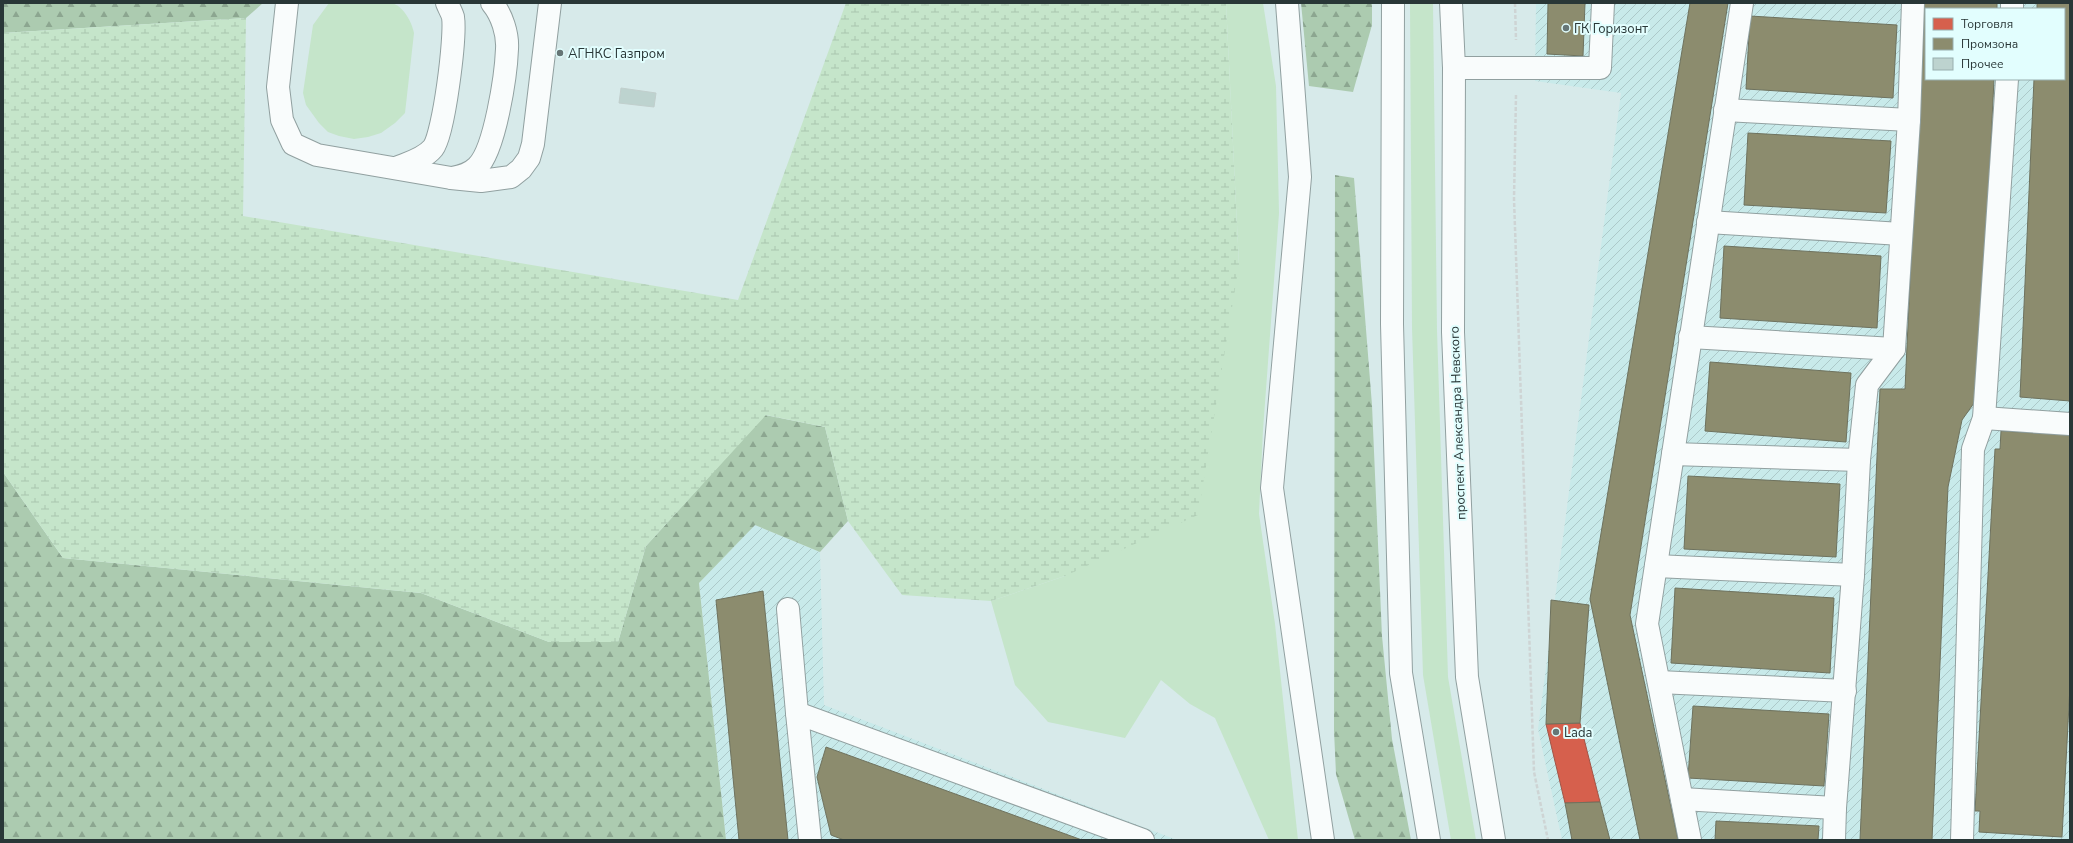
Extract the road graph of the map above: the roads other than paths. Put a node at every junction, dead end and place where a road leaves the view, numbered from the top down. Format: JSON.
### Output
{"nodes":[{"id":1,"x":287,"y":3,"type":"edge"},
{"id":2,"x":447,"y":3,"type":"edge"},
{"id":3,"x":492,"y":3,"type":"edge"},
{"id":4,"x":550,"y":3,"type":"edge"},
{"id":5,"x":1287,"y":3,"type":"edge"},
{"id":6,"x":1394,"y":3,"type":"edge"},
{"id":7,"x":1451,"y":3,"type":"edge"},
{"id":8,"x":1603,"y":3,"type":"edge"},
{"id":9,"x":1742,"y":3,"type":"edge"},
{"id":10,"x":1913,"y":3,"type":"edge"},
{"id":11,"x":1454,"y":68,"type":"junction"},
{"id":12,"x":2007,"y":80,"type":"edge"},
{"id":13,"x":1725,"y":110,"type":"junction"},
{"id":14,"x":1909,"y":120,"type":"junction"},
{"id":15,"x":396,"y":168,"type":"junction"},
{"id":16,"x":451,"y":178,"type":"junction"},
{"id":17,"x":1708,"y":222,"type":"junction"},
{"id":18,"x":1901,"y":234,"type":"junction"},
{"id":19,"x":1690,"y":337,"type":"junction"},
{"id":20,"x":1894,"y":349,"type":"junction"},
{"id":21,"x":1984,"y":418,"type":"junction"},
{"id":22,"x":2070,"y":424,"type":"edge"},
{"id":23,"x":1673,"y":454,"type":"junction"},
{"id":24,"x":1859,"y":460,"type":"junction"},
{"id":25,"x":1656,"y":566,"type":"junction"},
{"id":26,"x":1853,"y":575,"type":"junction"},
{"id":27,"x":788,"y":609,"type":"dead end"},
{"id":28,"x":1659,"y":682,"type":"junction"},
{"id":29,"x":1845,"y":692,"type":"junction"},
{"id":30,"x":797,"y":713,"type":"junction"},
{"id":31,"x":1682,"y":799,"type":"junction"},
{"id":32,"x":1835,"y":808,"type":"junction"},
{"id":33,"x":810,"y":840,"type":"edge"},
{"id":34,"x":1143,"y":840,"type":"edge"},
{"id":35,"x":1323,"y":840,"type":"edge"},
{"id":36,"x":1429,"y":840,"type":"edge"},
{"id":37,"x":1494,"y":840,"type":"edge"},
{"id":38,"x":1690,"y":840,"type":"edge"},
{"id":39,"x":1834,"y":840,"type":"edge"},
{"id":40,"x":1963,"y":840,"type":"edge"}],
"edges":[{"from":1,"to":15,"type":"main road"},
{"from":2,"to":15,"type":"main road"},
{"from":3,"to":16,"type":"main road"},
{"from":4,"to":16,"type":"main road"},
{"from":5,"to":35,"type":"main road"},
{"from":6,"to":36,"type":"main road"},
{"from":7,"to":11,"type":"main road","name":"проспект Александра Невского"},
{"from":8,"to":11,"type":"main road"},
{"from":9,"to":13,"type":"main road"},
{"from":10,"to":14,"type":"main road"},
{"from":11,"to":37,"type":"main road","name":"проспект Александра Невского"},
{"from":12,"to":21,"type":"main road"},
{"from":13,"to":14,"type":"main road"},
{"from":13,"to":17,"type":"main road"},
{"from":14,"to":18,"type":"main road"},
{"from":15,"to":16,"type":"main road"},
{"from":17,"to":18,"type":"main road"},
{"from":17,"to":19,"type":"main road"},
{"from":18,"to":20,"type":"main road"},
{"from":19,"to":20,"type":"main road"},
{"from":19,"to":23,"type":"main road"},
{"from":20,"to":24,"type":"main road"},
{"from":21,"to":22,"type":"main road"},
{"from":21,"to":40,"type":"main road"},
{"from":23,"to":24,"type":"main road"},
{"from":23,"to":25,"type":"main road"},
{"from":24,"to":26,"type":"main road"},
{"from":25,"to":26,"type":"main road"},
{"from":25,"to":28,"type":"main road"},
{"from":26,"to":29,"type":"main road"},
{"from":27,"to":30,"type":"main road"},
{"from":28,"to":29,"type":"main road"},
{"from":28,"to":31,"type":"main road"},
{"from":29,"to":32,"type":"main road"},
{"from":30,"to":33,"type":"main road"},
{"from":30,"to":34,"type":"main road"},
{"from":31,"to":32,"type":"main road"},
{"from":31,"to":38,"type":"main road"},
{"from":32,"to":39,"type":"main road"}]}
